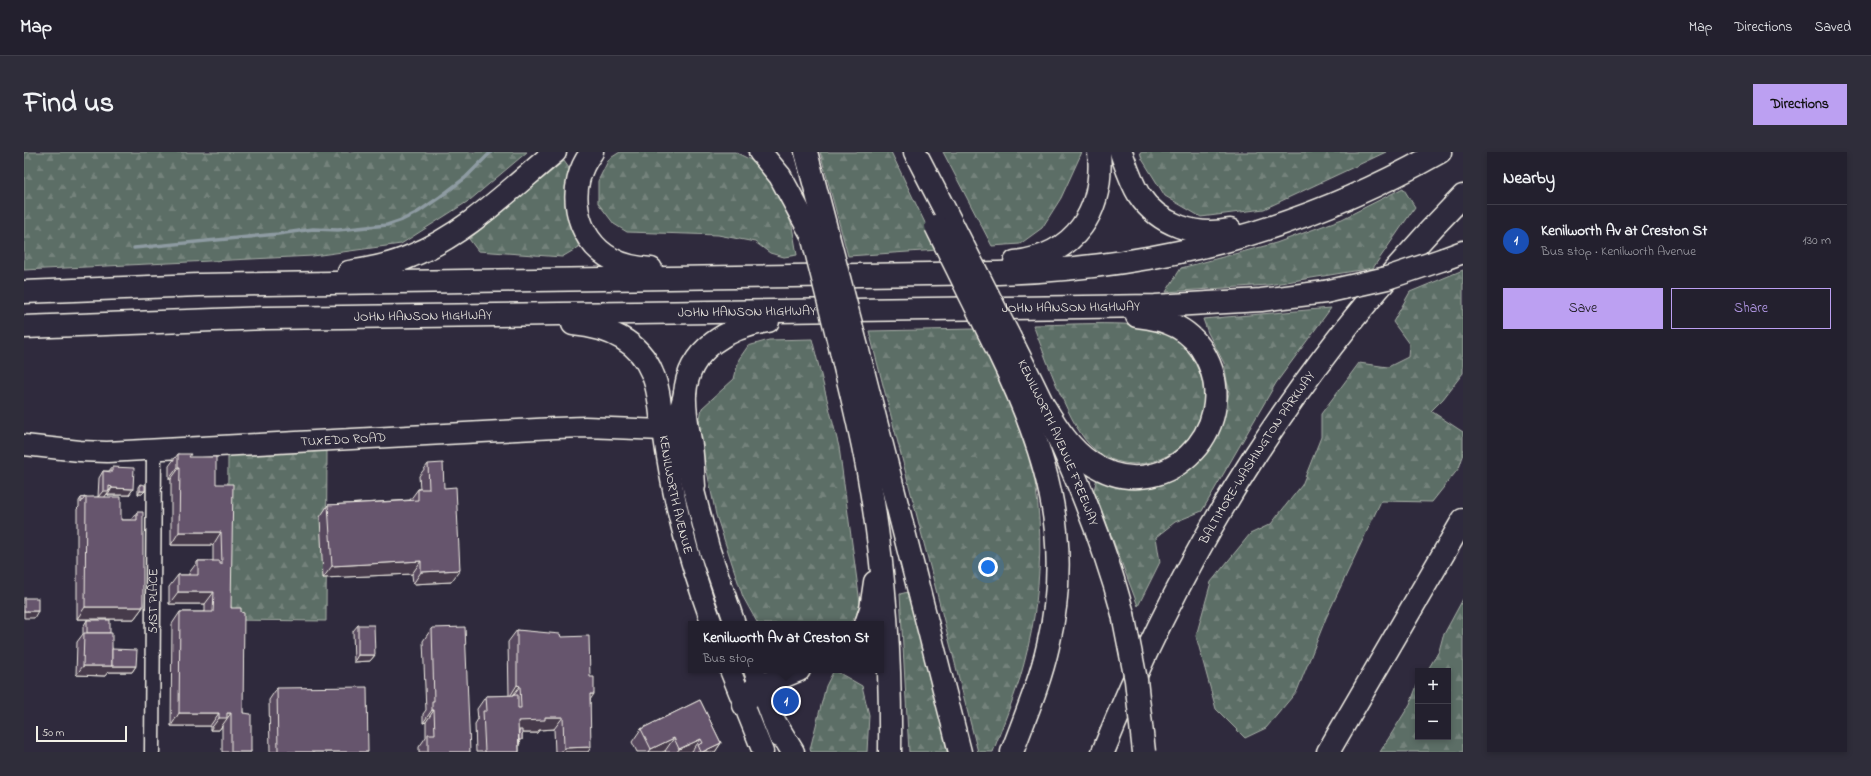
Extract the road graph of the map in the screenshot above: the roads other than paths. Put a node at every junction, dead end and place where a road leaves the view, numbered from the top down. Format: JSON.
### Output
{"nodes":[{"id":1,"x":555,"y":152,"type":"edge"},
{"id":2,"x":592,"y":152,"type":"edge"},
{"id":3,"x":760,"y":152,"type":"edge"},
{"id":4,"x":793,"y":152,"type":"edge"},
{"id":5,"x":806,"y":152,"type":"edge"},
{"id":6,"x":902,"y":152,"type":"edge"},
{"id":7,"x":915,"y":152,"type":"edge"},
{"id":8,"x":1099,"y":152,"type":"edge"},
{"id":9,"x":1121,"y":152,"type":"edge"},
{"id":10,"x":1440,"y":152,"type":"edge"},
{"id":11,"x":1463,"y":196,"type":"edge"},
{"id":12,"x":1319,"y":211,"type":"junction"},
{"id":13,"x":945,"y":226,"type":"junction"},
{"id":14,"x":820,"y":236,"type":"junction"},
{"id":15,"x":1454,"y":256,"type":"edge"},
{"id":16,"x":905,"y":274,"type":"junction"},
{"id":17,"x":720,"y":277,"type":"junction"},
{"id":18,"x":242,"y":284,"type":"junction"},
{"id":19,"x":24,"y":292,"type":"edge"},
{"id":20,"x":1049,"y":307,"type":"junction"},
{"id":21,"x":836,"y":311,"type":"junction"},
{"id":22,"x":489,"y":315,"type":"junction"},
{"id":23,"x":24,"y":327,"type":"edge"},
{"id":24,"x":1006,"y":348,"type":"junction"},
{"id":25,"x":849,"y":351,"type":"junction"},
{"id":26,"x":685,"y":393,"type":"junction"},
{"id":27,"x":1045,"y":408,"type":"junction"},
{"id":28,"x":662,"y":430,"type":"junction"},
{"id":29,"x":24,"y":446,"type":"edge"},
{"id":30,"x":154,"y":450,"type":"junction"},
{"id":31,"x":694,"y":486,"type":"junction"},
{"id":32,"x":1463,"y":520,"type":"edge"},
{"id":33,"x":879,"y":545,"type":"junction"},
{"id":34,"x":711,"y":621,"type":"edge"},
{"id":35,"x":734,"y":621,"type":"edge"},
{"id":36,"x":867,"y":621,"type":"edge"},
{"id":37,"x":731,"y":673,"type":"edge"},
{"id":38,"x":783,"y":673,"type":"edge"},
{"id":39,"x":757,"y":678,"type":"edge"},
{"id":40,"x":744,"y":705,"type":"junction"},
{"id":41,"x":774,"y":721,"type":"junction"},
{"id":42,"x":960,"y":751,"type":"edge"},
{"id":43,"x":152,"y":752,"type":"edge"},
{"id":44,"x":763,"y":752,"type":"edge"},
{"id":45,"x":785,"y":752,"type":"edge"},
{"id":46,"x":793,"y":752,"type":"edge"},
{"id":47,"x":890,"y":752,"type":"edge"},
{"id":48,"x":1012,"y":752,"type":"edge"},
{"id":49,"x":1103,"y":752,"type":"edge"},
{"id":50,"x":1144,"y":752,"type":"edge"},
{"id":51,"x":1328,"y":752,"type":"edge"}],
"edges":[{"from":1,"to":18,"type":"main road"},
{"from":2,"to":17,"type":"main road"},
{"from":3,"to":14,"type":"main road"},
{"from":4,"to":14,"type":"main road"},
{"from":5,"to":14,"type":"main road"},
{"from":6,"to":13,"type":"main road"},
{"from":7,"to":13,"type":"main road","name":"KENILWORTH AVENUE FREEWAY"},
{"from":8,"to":16,"type":"main road"},
{"from":9,"to":12,"type":"main road"},
{"from":10,"to":12,"type":"main road"},
{"from":11,"to":49,"type":"main road","name":"BALTIMORE-WASHINGTON PARKWAY"},
{"from":12,"to":16,"type":"main road"},
{"from":13,"to":24,"type":"main road","name":"KENILWORTH AVENUE FREEWAY","bridge":true},
{"from":14,"to":25,"type":"main road","bridge":true},
{"from":15,"to":20,"type":"main road","name":"JOHN HANSON HIGHWAY","bridge":true},
{"from":16,"to":17,"type":"main road"},
{"from":17,"to":18,"type":"main road"},
{"from":18,"to":19,"type":"main road"},
{"from":20,"to":21,"type":"main road","name":"JOHN HANSON HIGHWAY"},
{"from":20,"to":27,"type":"main road"},
{"from":21,"to":22,"type":"main road","name":"JOHN HANSON HIGHWAY"},
{"from":21,"to":26,"type":"main road"},
{"from":22,"to":23,"type":"main road","name":"JOHN HANSON HIGHWAY"},
{"from":22,"to":28,"type":"main road"},
{"from":24,"to":27,"type":"main road","name":"KENILWORTH AVENUE FREEWAY"},
{"from":24,"to":48,"type":"main road"},
{"from":25,"to":33,"type":"main road"},
{"from":25,"to":42,"type":"main road"},
{"from":26,"to":28,"type":"main road"},
{"from":26,"to":31,"type":"main road"},
{"from":27,"to":50,"type":"main road","name":"KENILWORTH AVENUE FREEWAY","bridge":true},
{"from":28,"to":30,"type":"main road","name":"TUXEDO ROAD"},
{"from":28,"to":31,"type":"main road","name":"KENILWORTH AVENUE"},
{"from":28,"to":34,"type":"main road","name":"KENILWORTH AVENUE"},
{"from":29,"to":30,"type":"main road","name":"TUXEDO ROAD"},
{"from":30,"to":43,"type":"street","name":"51ST PLACE"},
{"from":31,"to":35,"type":"main road","name":"KENILWORTH AVENUE"},
{"from":32,"to":51,"type":"main road"},
{"from":33,"to":36,"type":"main road"},
{"from":33,"to":47,"type":"main road"},
{"from":37,"to":40,"type":"main road"},
{"from":38,"to":39,"type":"main road"},
{"from":39,"to":40,"type":"main road"},
{"from":39,"to":41,"type":"main road"},
{"from":40,"to":44,"type":"main road"},
{"from":41,"to":45,"type":"main road"},
{"from":41,"to":46,"type":"main road"}]}
